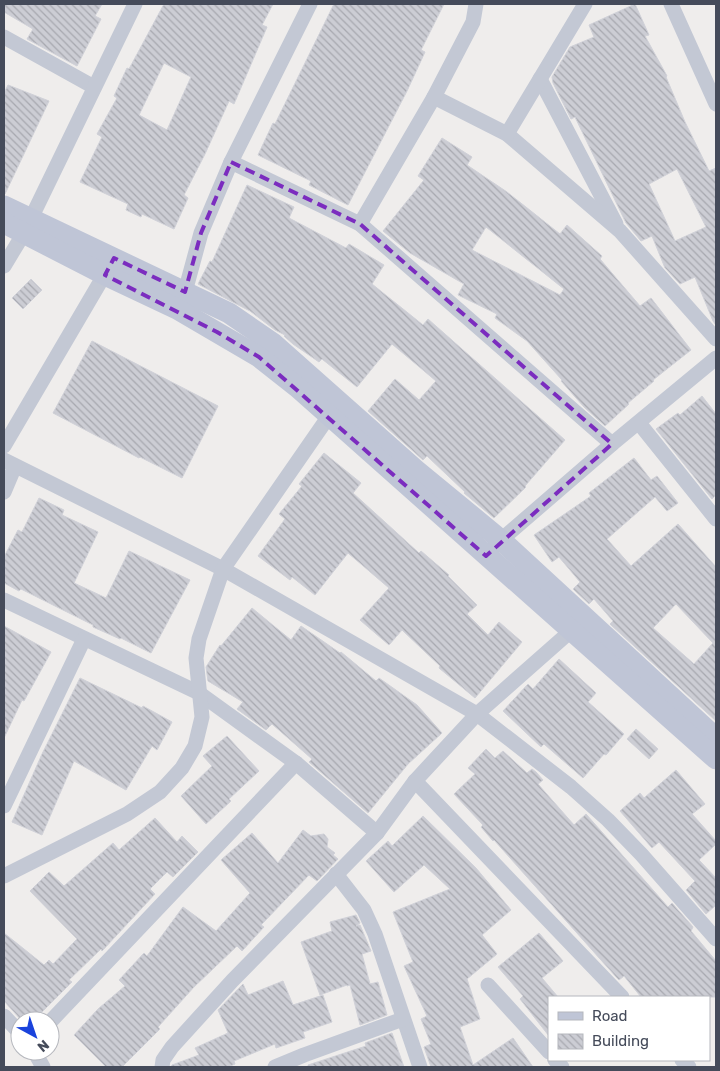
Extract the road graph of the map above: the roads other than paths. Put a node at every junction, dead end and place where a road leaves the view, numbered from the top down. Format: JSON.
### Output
{"nodes":[{"id":1,"x":135,"y":4,"type":"edge"},
{"id":2,"x":310,"y":4,"type":"edge"},
{"id":3,"x":476,"y":4,"type":"edge"},
{"id":4,"x":585,"y":4,"type":"edge"},
{"id":5,"x":671,"y":4,"type":"edge"},
{"id":6,"x":4,"y":38,"type":"edge"},
{"id":7,"x":540,"y":79,"type":"junction"},
{"id":8,"x":94,"y":87,"type":"junction"},
{"id":9,"x":434,"y":97,"type":"junction"},
{"id":10,"x":716,"y":104,"type":"edge"},
{"id":11,"x":507,"y":134,"type":"junction"},
{"id":12,"x":231,"y":162,"type":"junction"},
{"id":13,"x":4,"y":206,"type":"edge"},
{"id":14,"x":4,"y":223,"type":"edge"},
{"id":15,"x":360,"y":224,"type":"junction"},
{"id":16,"x":27,"y":226,"type":"junction"},
{"id":17,"x":620,"y":231,"type":"junction"},
{"id":18,"x":4,"y":266,"type":"edge"},
{"id":19,"x":110,"y":266,"type":"junction"},
{"id":20,"x":181,"y":300,"type":"junction"},
{"id":21,"x":716,"y":340,"type":"edge"},
{"id":22,"x":713,"y":366,"type":"edge"},
{"id":23,"x":329,"y":416,"type":"junction"},
{"id":24,"x":639,"y":423,"type":"junction"},
{"id":25,"x":612,"y":444,"type":"junction"},
{"id":26,"x":4,"y":446,"type":"edge"},
{"id":27,"x":9,"y":463,"type":"edge"},
{"id":28,"x":4,"y":492,"type":"edge"},
{"id":29,"x":716,"y":519,"type":"edge"},
{"id":30,"x":501,"y":540,"type":"junction"},
{"id":31,"x":486,"y":556,"type":"junction"},
{"id":32,"x":223,"y":570,"type":"junction"},
{"id":33,"x":4,"y":600,"type":"edge"},
{"id":34,"x":572,"y":630,"type":"junction"},
{"id":35,"x":84,"y":639,"type":"junction"},
{"id":36,"x":199,"y":693,"type":"junction"},
{"id":37,"x":477,"y":714,"type":"junction"},
{"id":38,"x":716,"y":738,"type":"edge"},
{"id":39,"x":716,"y":759,"type":"edge"},
{"id":40,"x":296,"y":763,"type":"junction"},
{"id":41,"x":415,"y":781,"type":"junction"},
{"id":42,"x":4,"y":806,"type":"edge"},
{"id":43,"x":377,"y":833,"type":"junction"},
{"id":44,"x":336,"y":874,"type":"junction"},
{"id":45,"x":4,"y":876,"type":"edge"},
{"id":46,"x":716,"y":939,"type":"edge"},
{"id":47,"x":488,"y":985,"type":"dead end"},
{"id":48,"x":621,"y":996,"type":"edge"},
{"id":49,"x":60,"y":1011,"type":"edge"},
{"id":50,"x":403,"y":1019,"type":"junction"},
{"id":51,"x":548,"y":1051,"type":"edge"},
{"id":52,"x":307,"y":1061,"type":"edge"},
{"id":53,"x":162,"y":1067,"type":"edge"},
{"id":54,"x":275,"y":1067,"type":"edge"},
{"id":55,"x":420,"y":1067,"type":"edge"}],
"edges":[{"from":1,"to":8,"type":"street"},
{"from":2,"to":12,"type":"street"},
{"from":3,"to":9,"type":"street"},
{"from":4,"to":7,"type":"street"},
{"from":5,"to":10,"type":"street"},
{"from":6,"to":8,"type":"street"},
{"from":7,"to":11,"type":"street"},
{"from":7,"to":17,"type":"street"},
{"from":8,"to":16,"type":"street"},
{"from":9,"to":11,"type":"street"},
{"from":9,"to":15,"type":"street"},
{"from":11,"to":17,"type":"street"},
{"from":12,"to":15,"type":"street"},
{"from":12,"to":20,"type":"street"},
{"from":13,"to":16,"type":"street"},
{"from":14,"to":16,"type":"street"},
{"from":15,"to":25,"type":"street"},
{"from":16,"to":18,"type":"street"},
{"from":16,"to":19,"type":"street"},
{"from":17,"to":21,"type":"street"},
{"from":19,"to":20,"type":"street"},
{"from":19,"to":26,"type":"street"},
{"from":20,"to":23,"type":"street"},
{"from":20,"to":30,"type":"street"},
{"from":22,"to":24,"type":"street"},
{"from":23,"to":31,"type":"street"},
{"from":23,"to":32,"type":"street"},
{"from":24,"to":25,"type":"street"},
{"from":24,"to":29,"type":"street"},
{"from":25,"to":30,"type":"street"},
{"from":27,"to":28,"type":"street"},
{"from":27,"to":32,"type":"street"},
{"from":30,"to":31,"type":"street"},
{"from":30,"to":38,"type":"street"},
{"from":31,"to":34,"type":"street"},
{"from":32,"to":36,"type":"street"},
{"from":32,"to":37,"type":"street"},
{"from":33,"to":35,"type":"street"},
{"from":34,"to":37,"type":"street"},
{"from":34,"to":39,"type":"street"},
{"from":35,"to":36,"type":"street"},
{"from":35,"to":42,"type":"street"},
{"from":36,"to":40,"type":"street"},
{"from":36,"to":45,"type":"street"},
{"from":37,"to":41,"type":"street"},
{"from":37,"to":46,"type":"street"},
{"from":40,"to":43,"type":"street"},
{"from":40,"to":49,"type":"street"},
{"from":41,"to":43,"type":"street"},
{"from":41,"to":48,"type":"street"},
{"from":43,"to":44,"type":"street"},
{"from":44,"to":50,"type":"street"},
{"from":44,"to":53,"type":"street"},
{"from":47,"to":51,"type":"street"},
{"from":50,"to":52,"type":"street"},
{"from":50,"to":55,"type":"street"},
{"from":52,"to":54,"type":"street"}]}
